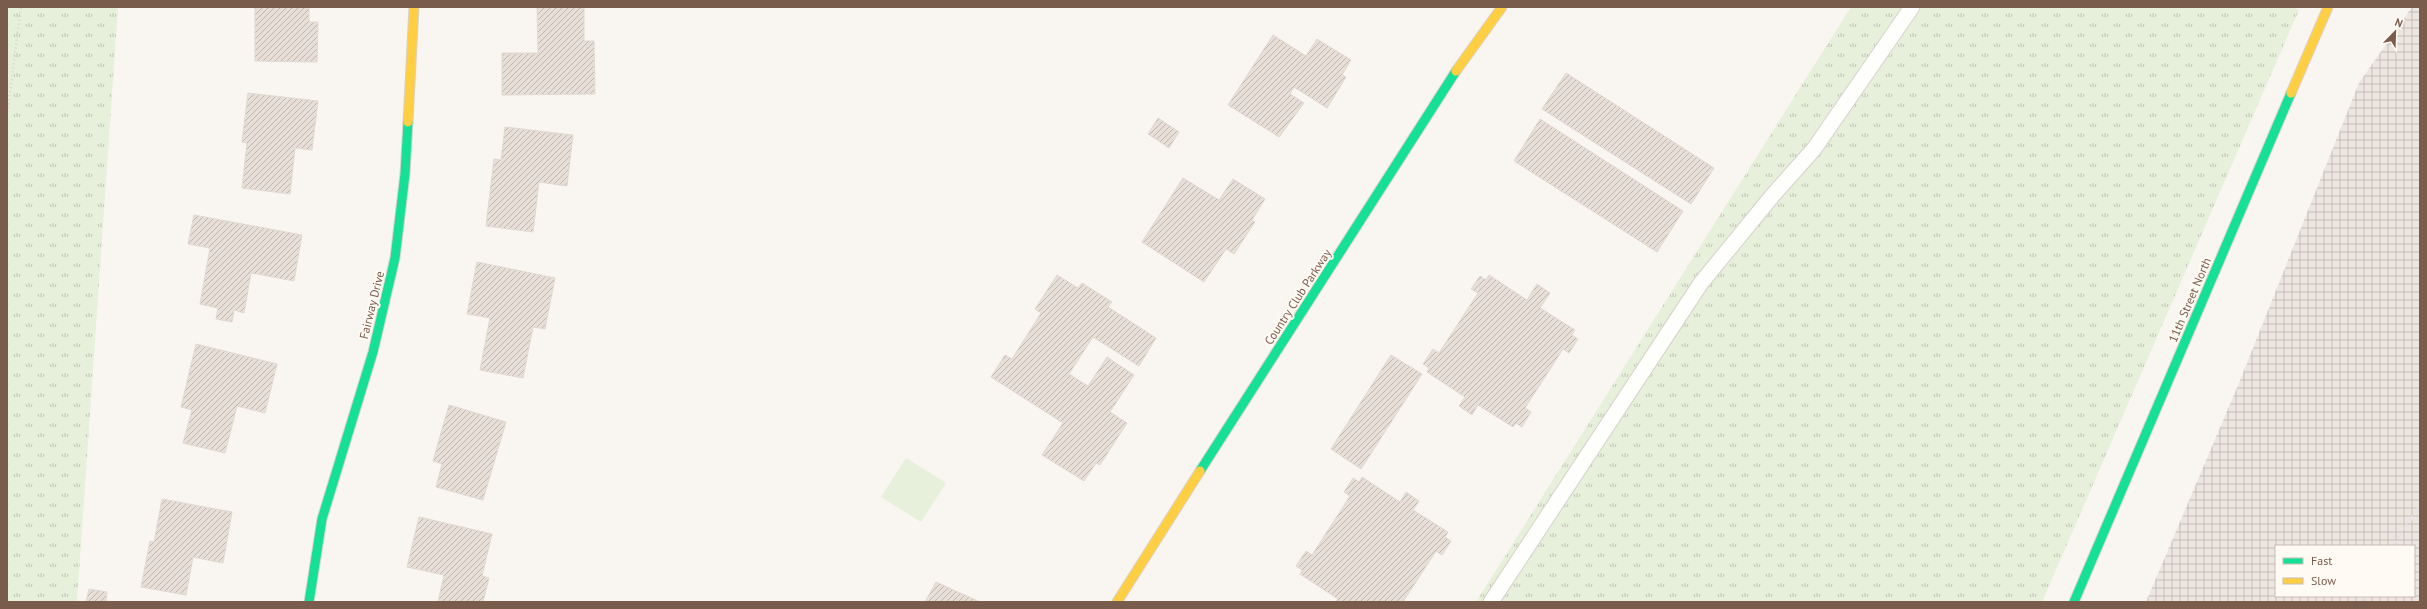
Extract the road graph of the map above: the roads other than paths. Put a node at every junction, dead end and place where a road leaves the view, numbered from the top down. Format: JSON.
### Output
{"nodes":[{"id":1,"x":414,"y":7,"type":"edge"},
{"id":2,"x":1502,"y":7,"type":"edge"},
{"id":3,"x":1912,"y":7,"type":"edge"},
{"id":4,"x":2328,"y":7,"type":"edge"},
{"id":5,"x":309,"y":602,"type":"edge"},
{"id":6,"x":1117,"y":602,"type":"edge"},
{"id":7,"x":1491,"y":602,"type":"edge"},
{"id":8,"x":2074,"y":602,"type":"edge"}],
"edges":[{"from":1,"to":5,"type":"street","name":"Fairway Drive"},
{"from":2,"to":6,"type":"street","name":"Country Club Parkway"},
{"from":3,"to":7,"type":"lane"},
{"from":4,"to":8,"type":"street","name":"11th Street North"}]}
